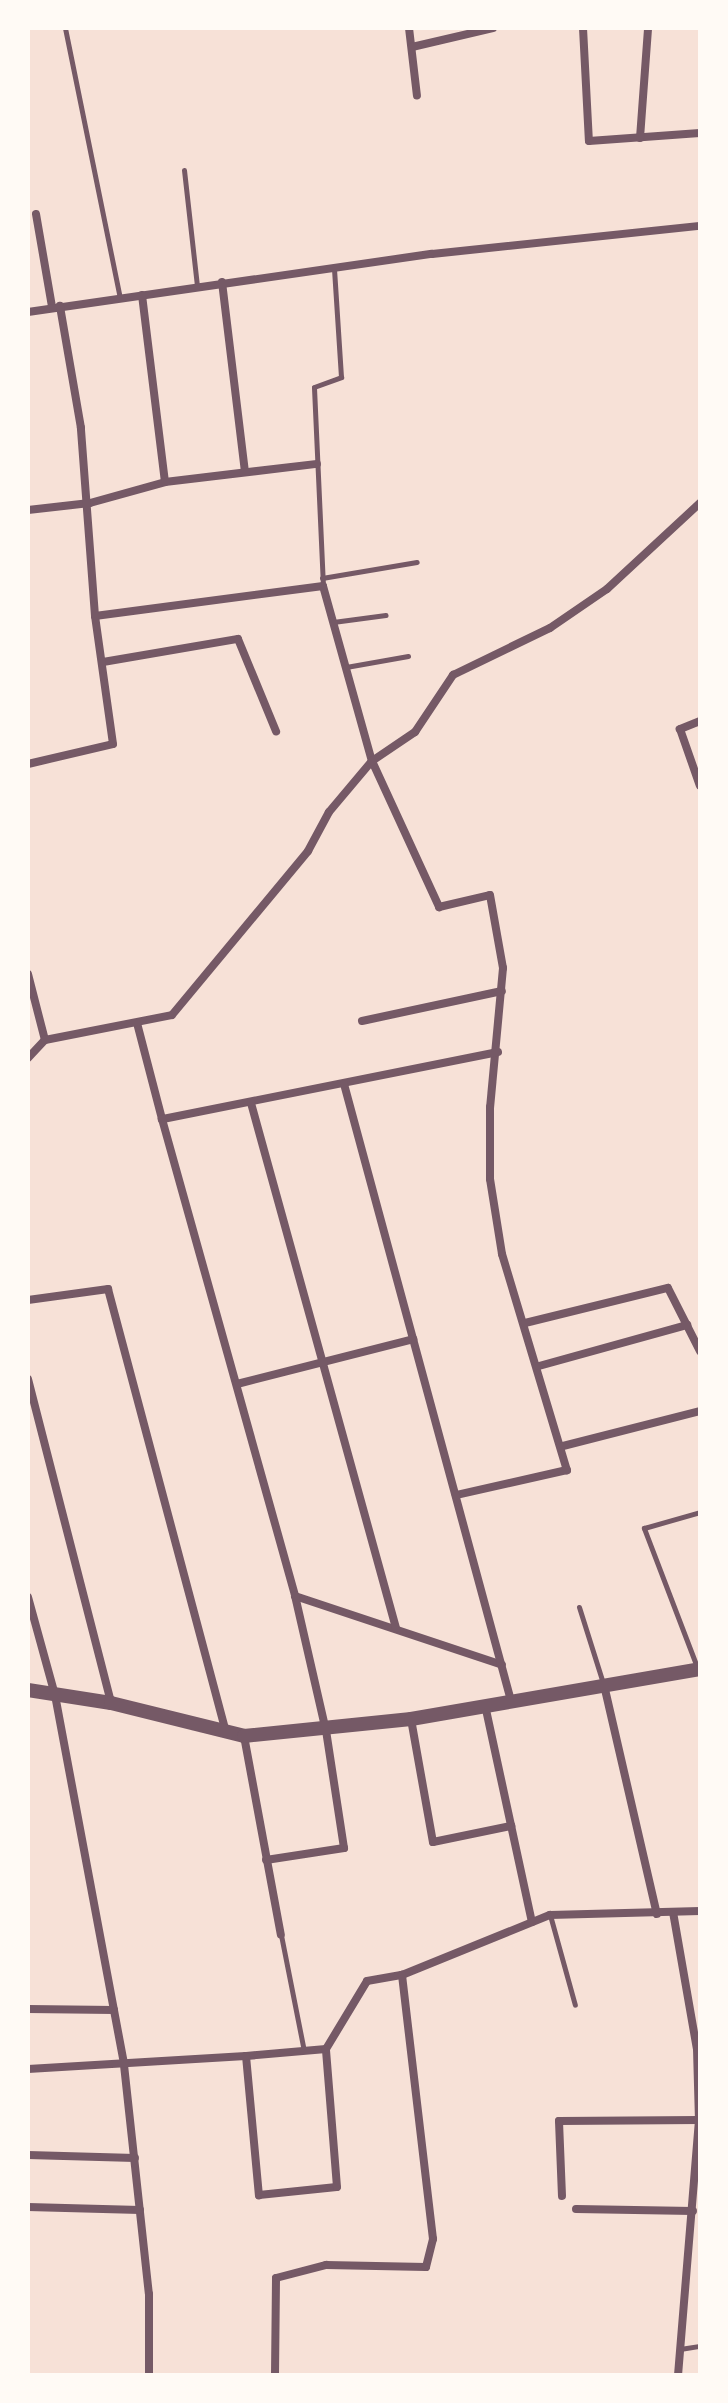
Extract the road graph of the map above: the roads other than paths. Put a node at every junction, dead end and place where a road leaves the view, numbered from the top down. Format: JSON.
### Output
{"nodes":[{"id":1,"x":65,"y":28,"type":"edge"},
{"id":2,"x":409,"y":28,"type":"edge"},
{"id":3,"x":493,"y":28,"type":"edge"},
{"id":4,"x":583,"y":28,"type":"edge"},
{"id":5,"x":648,"y":28,"type":"edge"},
{"id":6,"x":412,"y":47,"type":"junction"},
{"id":7,"x":417,"y":96,"type":"dead end"},
{"id":8,"x":700,"y":133,"type":"edge"},
{"id":9,"x":640,"y":138,"type":"junction"},
{"id":10,"x":184,"y":170,"type":"dead end"},
{"id":11,"x":36,"y":214,"type":"dead end"},
{"id":12,"x":700,"y":226,"type":"edge"},
{"id":13,"x":334,"y":268,"type":"junction"},
{"id":14,"x":222,"y":282,"type":"junction"},
{"id":15,"x":197,"y":285,"type":"junction"},
{"id":16,"x":142,"y":295,"type":"junction"},
{"id":17,"x":120,"y":298,"type":"junction"},
{"id":18,"x":56,"y":306,"type":"junction"},
{"id":19,"x":28,"y":312,"type":"edge"},
{"id":20,"x":317,"y":464,"type":"junction"},
{"id":21,"x":245,"y":472,"type":"junction"},
{"id":22,"x":165,"y":482,"type":"junction"},
{"id":23,"x":90,"y":503,"type":"junction"},
{"id":24,"x":700,"y":503,"type":"edge"},
{"id":25,"x":28,"y":510,"type":"edge"},
{"id":26,"x":417,"y":562,"type":"dead end"},
{"id":27,"x":323,"y":582,"type":"junction"},
{"id":28,"x":386,"y":615,"type":"dead end"},
{"id":29,"x":95,"y":616,"type":"junction"},
{"id":30,"x":333,"y":622,"type":"junction"},
{"id":31,"x":408,"y":656,"type":"dead end"},
{"id":32,"x":103,"y":662,"type":"junction"},
{"id":33,"x":346,"y":667,"type":"junction"},
{"id":34,"x":700,"y":721,"type":"edge"},
{"id":35,"x":276,"y":731,"type":"dead end"},
{"id":36,"x":372,"y":761,"type":"junction"},
{"id":37,"x":28,"y":764,"type":"edge"},
{"id":38,"x":700,"y":786,"type":"edge"},
{"id":39,"x":28,"y":974,"type":"edge"},
{"id":40,"x":502,"y":991,"type":"junction"},
{"id":41,"x":362,"y":1021,"type":"dead end"},
{"id":42,"x":137,"y":1023,"type":"junction"},
{"id":43,"x":45,"y":1040,"type":"junction"},
{"id":44,"x":498,"y":1052,"type":"junction"},
{"id":45,"x":28,"y":1058,"type":"edge"},
{"id":46,"x":344,"y":1084,"type":"junction"},
{"id":47,"x":251,"y":1103,"type":"junction"},
{"id":48,"x":162,"y":1119,"type":"junction"},
{"id":49,"x":28,"y":1300,"type":"edge"},
{"id":50,"x":525,"y":1323,"type":"junction"},
{"id":51,"x":687,"y":1325,"type":"junction"},
{"id":52,"x":413,"y":1339,"type":"junction"},
{"id":53,"x":700,"y":1351,"type":"edge"},
{"id":54,"x":326,"y":1361,"type":"junction"},
{"id":55,"x":539,"y":1366,"type":"junction"},
{"id":56,"x":28,"y":1379,"type":"edge"},
{"id":57,"x":237,"y":1384,"type":"junction"},
{"id":58,"x":700,"y":1411,"type":"edge"},
{"id":59,"x":563,"y":1446,"type":"junction"},
{"id":60,"x":456,"y":1495,"type":"junction"},
{"id":61,"x":700,"y":1512,"type":"edge"},
{"id":62,"x":295,"y":1596,"type":"junction"},
{"id":63,"x":28,"y":1597,"type":"edge"},
{"id":64,"x":579,"y":1607,"type":"dead end"},
{"id":65,"x":396,"y":1628,"type":"junction"},
{"id":66,"x":502,"y":1665,"type":"junction"},
{"id":67,"x":699,"y":1670,"type":"edge"},
{"id":68,"x":603,"y":1684,"type":"junction"},
{"id":69,"x":28,"y":1690,"type":"edge"},
{"id":70,"x":55,"y":1695,"type":"junction"},
{"id":71,"x":511,"y":1701,"type":"junction"},
{"id":72,"x":111,"y":1703,"type":"junction"},
{"id":73,"x":485,"y":1705,"type":"junction"},
{"id":74,"x":411,"y":1719,"type":"junction"},
{"id":75,"x":326,"y":1731,"type":"junction"},
{"id":76,"x":226,"y":1734,"type":"junction"},
{"id":77,"x":244,"y":1736,"type":"junction"},
{"id":78,"x":511,"y":1826,"type":"junction"},
{"id":79,"x":266,"y":1860,"type":"junction"},
{"id":80,"x":700,"y":1911,"type":"edge"},
{"id":81,"x":673,"y":1912,"type":"junction"},
{"id":82,"x":657,"y":1914,"type":"junction"},
{"id":83,"x":550,"y":1915,"type":"junction"},
{"id":84,"x":532,"y":1922,"type":"junction"},
{"id":85,"x":281,"y":1935,"type":"joint"},
{"id":86,"x":402,"y":1975,"type":"junction"},
{"id":87,"x":575,"y":2005,"type":"dead end"},
{"id":88,"x":28,"y":2009,"type":"edge"},
{"id":89,"x":114,"y":2010,"type":"junction"},
{"id":90,"x":326,"y":2049,"type":"junction"},
{"id":91,"x":304,"y":2052,"type":"junction"},
{"id":92,"x":246,"y":2056,"type":"junction"},
{"id":93,"x":124,"y":2065,"type":"junction"},
{"id":94,"x":28,"y":2069,"type":"edge"},
{"id":95,"x":699,"y":2120,"type":"edge"},
{"id":96,"x":699,"y":2134,"type":"edge"},
{"id":97,"x":28,"y":2155,"type":"edge"},
{"id":98,"x":135,"y":2158,"type":"junction"},
{"id":99,"x":562,"y":2196,"type":"dead end"},
{"id":100,"x":28,"y":2207,"type":"edge"},
{"id":101,"x":576,"y":2209,"type":"dead end"},
{"id":102,"x":140,"y":2210,"type":"junction"},
{"id":103,"x":693,"y":2211,"type":"junction"},
{"id":104,"x":700,"y":2346,"type":"edge"},
{"id":105,"x":680,"y":2349,"type":"junction"},
{"id":106,"x":149,"y":2375,"type":"edge"},
{"id":107,"x":275,"y":2375,"type":"edge"},
{"id":108,"x":678,"y":2375,"type":"edge"}],
"edges":[{"from":1,"to":17,"type":"lane"},
{"from":2,"to":6,"type":"street"},
{"from":3,"to":6,"type":"street"},
{"from":4,"to":9,"type":"street"},
{"from":5,"to":9,"type":"street"},
{"from":6,"to":7,"type":"street"},
{"from":8,"to":9,"type":"street"},
{"from":10,"to":15,"type":"lane"},
{"from":11,"to":18,"type":"street"},
{"from":12,"to":13,"type":"street"},
{"from":13,"to":14,"type":"street"},
{"from":13,"to":20,"type":"lane"},
{"from":14,"to":15,"type":"street"},
{"from":14,"to":21,"type":"street"},
{"from":15,"to":16,"type":"street"},
{"from":16,"to":17,"type":"street"},
{"from":16,"to":22,"type":"street"},
{"from":17,"to":18,"type":"street"},
{"from":18,"to":19,"type":"street"},
{"from":18,"to":23,"type":"street"},
{"from":20,"to":21,"type":"street"},
{"from":20,"to":27,"type":"lane"},
{"from":21,"to":22,"type":"street"},
{"from":22,"to":23,"type":"street"},
{"from":23,"to":25,"type":"street"},
{"from":23,"to":29,"type":"street"},
{"from":24,"to":36,"type":"street"},
{"from":26,"to":27,"type":"lane"},
{"from":27,"to":29,"type":"street"},
{"from":27,"to":30,"type":"street"},
{"from":28,"to":30,"type":"lane"},
{"from":29,"to":32,"type":"street"},
{"from":30,"to":33,"type":"street"},
{"from":31,"to":33,"type":"lane"},
{"from":32,"to":35,"type":"street"},
{"from":32,"to":37,"type":"street"},
{"from":33,"to":36,"type":"street"},
{"from":34,"to":38,"type":"street"},
{"from":36,"to":40,"type":"street"},
{"from":36,"to":42,"type":"street"},
{"from":39,"to":43,"type":"street"},
{"from":40,"to":41,"type":"street"},
{"from":40,"to":44,"type":"street"},
{"from":42,"to":43,"type":"street"},
{"from":42,"to":48,"type":"street"},
{"from":43,"to":45,"type":"street"},
{"from":44,"to":46,"type":"street"},
{"from":44,"to":50,"type":"street"},
{"from":46,"to":47,"type":"street"},
{"from":46,"to":52,"type":"street"},
{"from":47,"to":48,"type":"street"},
{"from":47,"to":54,"type":"street"},
{"from":48,"to":57,"type":"street"},
{"from":49,"to":76,"type":"street"},
{"from":50,"to":51,"type":"street"},
{"from":50,"to":55,"type":"street"},
{"from":51,"to":53,"type":"street"},
{"from":51,"to":55,"type":"street"},
{"from":52,"to":54,"type":"street"},
{"from":52,"to":60,"type":"street"},
{"from":54,"to":57,"type":"street"},
{"from":54,"to":65,"type":"street"},
{"from":55,"to":59,"type":"street"},
{"from":56,"to":72,"type":"street"},
{"from":57,"to":62,"type":"street"},
{"from":58,"to":59,"type":"street"},
{"from":59,"to":60,"type":"street"},
{"from":60,"to":66,"type":"street"},
{"from":61,"to":67,"type":"lane"},
{"from":62,"to":65,"type":"street"},
{"from":62,"to":75,"type":"street"},
{"from":63,"to":70,"type":"street"},
{"from":64,"to":68,"type":"lane"},
{"from":65,"to":66,"type":"street"},
{"from":66,"to":71,"type":"street"},
{"from":67,"to":68,"type":"street"},
{"from":68,"to":71,"type":"street"},
{"from":68,"to":82,"type":"street"},
{"from":69,"to":70,"type":"street"},
{"from":70,"to":72,"type":"street"},
{"from":70,"to":89,"type":"street"},
{"from":71,"to":73,"type":"street"},
{"from":72,"to":76,"type":"street"},
{"from":73,"to":74,"type":"street"},
{"from":73,"to":78,"type":"street"},
{"from":74,"to":75,"type":"street"},
{"from":74,"to":78,"type":"street"},
{"from":75,"to":77,"type":"street"},
{"from":75,"to":79,"type":"street"},
{"from":76,"to":77,"type":"street"},
{"from":77,"to":79,"type":"street"},
{"from":78,"to":84,"type":"street"},
{"from":79,"to":85,"type":"street"},
{"from":80,"to":81,"type":"street"},
{"from":81,"to":82,"type":"street"},
{"from":81,"to":95,"type":"street"},
{"from":82,"to":83,"type":"street"},
{"from":83,"to":84,"type":"street"},
{"from":83,"to":87,"type":"lane"},
{"from":84,"to":86,"type":"street"},
{"from":85,"to":91,"type":"lane"},
{"from":86,"to":90,"type":"street"},
{"from":86,"to":107,"type":"street"},
{"from":88,"to":89,"type":"street"},
{"from":89,"to":93,"type":"street"},
{"from":90,"to":91,"type":"street"},
{"from":90,"to":92,"type":"street"},
{"from":91,"to":92,"type":"street"},
{"from":92,"to":93,"type":"street"},
{"from":93,"to":94,"type":"street"},
{"from":93,"to":98,"type":"street"},
{"from":95,"to":96,"type":"street"},
{"from":95,"to":99,"type":"street"},
{"from":96,"to":103,"type":"street"},
{"from":97,"to":98,"type":"street"},
{"from":98,"to":102,"type":"street"},
{"from":100,"to":102,"type":"street"},
{"from":101,"to":103,"type":"street"},
{"from":102,"to":106,"type":"street"},
{"from":103,"to":105,"type":"street"},
{"from":104,"to":105,"type":"lane"},
{"from":105,"to":108,"type":"street"}]}
